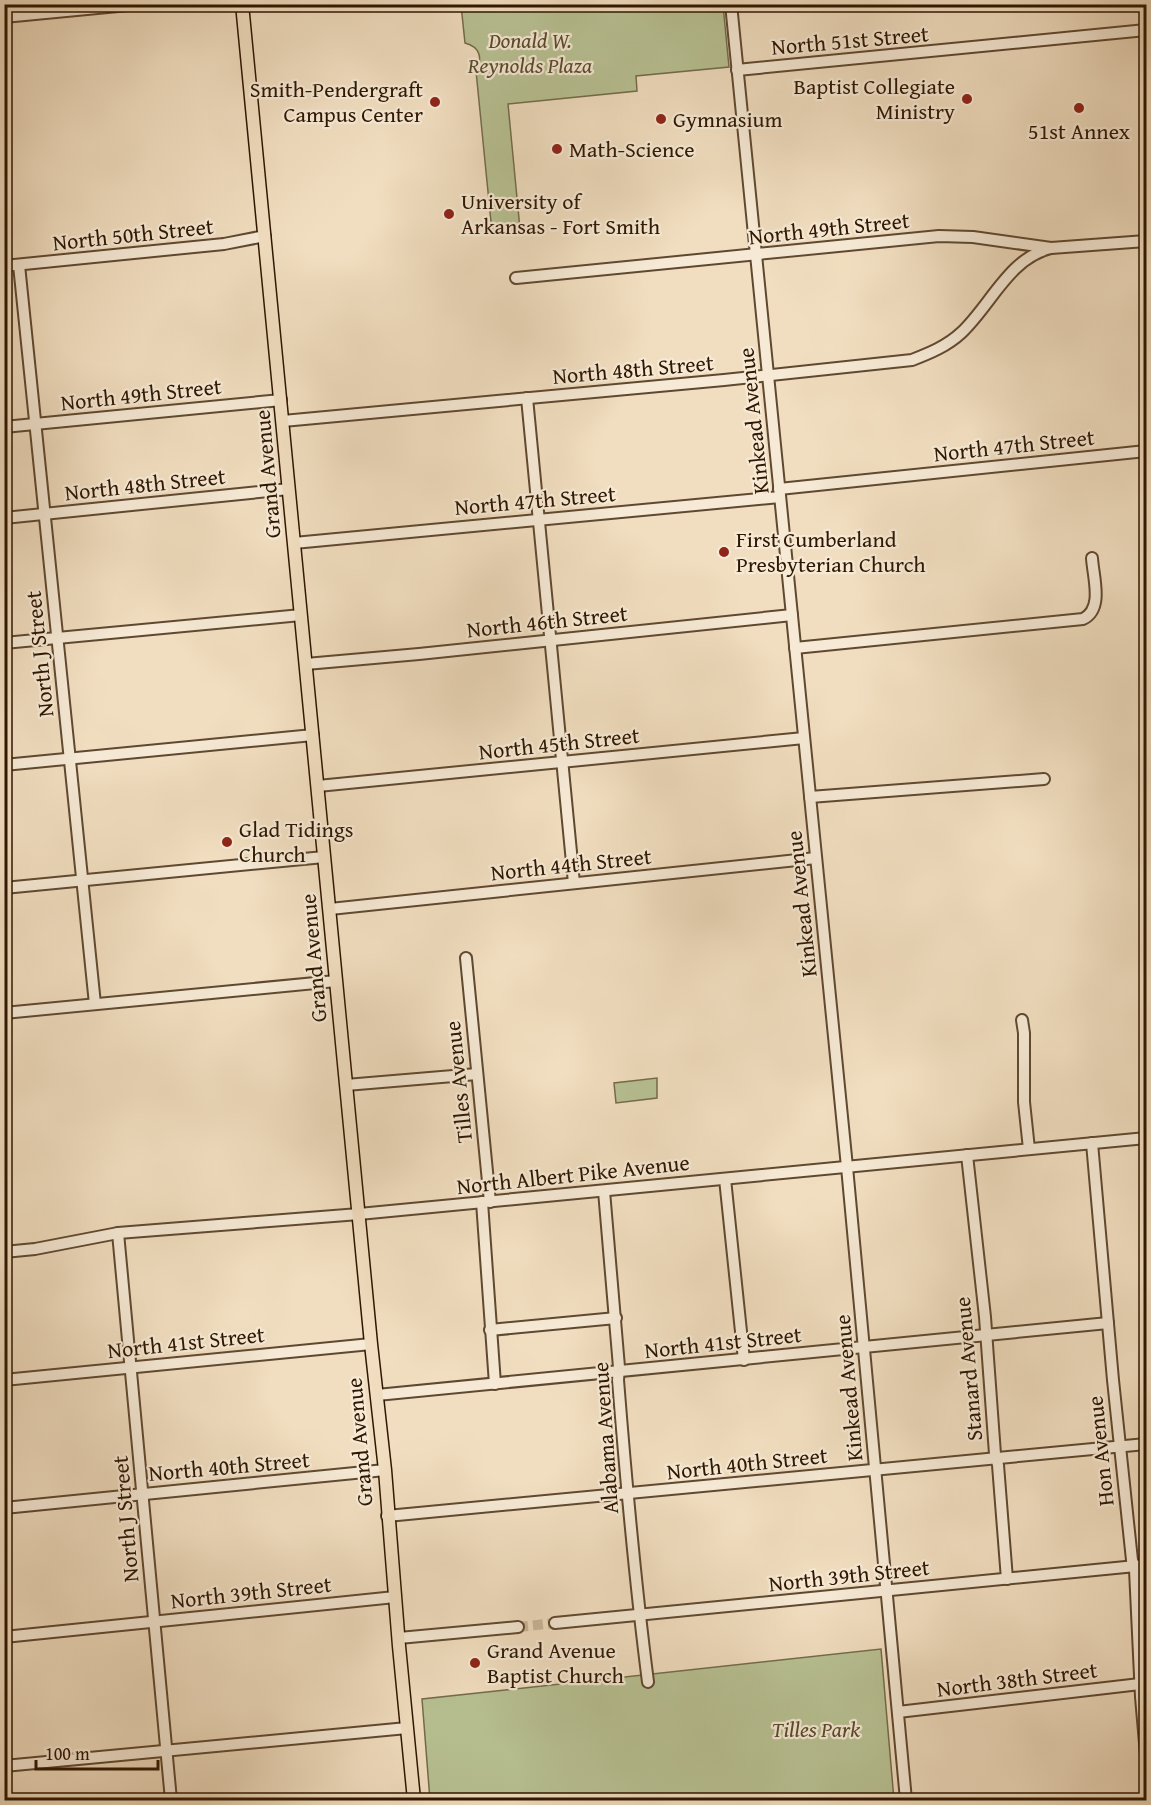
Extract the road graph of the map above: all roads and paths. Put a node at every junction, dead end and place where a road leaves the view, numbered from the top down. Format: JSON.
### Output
{"nodes":[{"id":1,"x":140,"y":4,"type":"edge"},
{"id":2,"x":242,"y":4,"type":"edge"},
{"id":3,"x":731,"y":4,"type":"edge"},
{"id":4,"x":4,"y":17,"type":"edge"},
{"id":5,"x":1146,"y":30,"type":"edge"},
{"id":6,"x":737,"y":70,"type":"junction"},
{"id":7,"x":265,"y":236,"type":"junction"},
{"id":8,"x":1146,"y":241,"type":"edge"},
{"id":9,"x":1052,"y":248,"type":"junction"},
{"id":10,"x":755,"y":255,"type":"junction"},
{"id":11,"x":19,"y":265,"type":"junction"},
{"id":12,"x":4,"y":266,"type":"edge"},
{"id":13,"x":516,"y":278,"type":"dead end"},
{"id":14,"x":768,"y":375,"type":"junction"},
{"id":15,"x":527,"y":398,"type":"junction"},
{"id":16,"x":280,"y":400,"type":"junction"},
{"id":17,"x":283,"y":421,"type":"junction"},
{"id":18,"x":35,"y":424,"type":"junction"},
{"id":19,"x":4,"y":427,"type":"edge"},
{"id":20,"x":1146,"y":451,"type":"edge"},
{"id":21,"x":289,"y":489,"type":"junction"},
{"id":22,"x":779,"y":493,"type":"junction"},
{"id":23,"x":45,"y":514,"type":"junction"},
{"id":24,"x":4,"y":518,"type":"edge"},
{"id":25,"x":538,"y":519,"type":"junction"},
{"id":26,"x":294,"y":543,"type":"junction"},
{"id":27,"x":1092,"y":558,"type":"dead end"},
{"id":28,"x":301,"y":615,"type":"junction"},
{"id":29,"x":792,"y":615,"type":"junction"},
{"id":30,"x":57,"y":638,"type":"junction"},
{"id":31,"x":549,"y":640,"type":"junction"},
{"id":32,"x":4,"y":643,"type":"edge"},
{"id":33,"x":795,"y":648,"type":"junction"},
{"id":34,"x":306,"y":664,"type":"junction"},
{"id":35,"x":313,"y":735,"type":"junction"},
{"id":36,"x":804,"y":738,"type":"junction"},
{"id":37,"x":70,"y":760,"type":"junction"},
{"id":38,"x":562,"y":762,"type":"junction"},
{"id":39,"x":4,"y":765,"type":"edge"},
{"id":40,"x":1044,"y":779,"type":"dead end"},
{"id":41,"x":318,"y":786,"type":"junction"},
{"id":42,"x":810,"y":797,"type":"junction"},
{"id":43,"x":324,"y":857,"type":"junction"},
{"id":44,"x":816,"y":858,"type":"junction"},
{"id":45,"x":82,"y":880,"type":"junction"},
{"id":46,"x":574,"y":883,"type":"junction"},
{"id":47,"x":4,"y":888,"type":"edge"},
{"id":48,"x":330,"y":909,"type":"junction"},
{"id":49,"x":466,"y":958,"type":"dead end"},
{"id":50,"x":336,"y":981,"type":"junction"},
{"id":51,"x":95,"y":1004,"type":"junction"},
{"id":52,"x":4,"y":1013,"type":"edge"},
{"id":53,"x":1022,"y":1020,"type":"dead end"},
{"id":54,"x":477,"y":1074,"type":"junction"},
{"id":55,"x":346,"y":1085,"type":"junction"},
{"id":56,"x":1146,"y":1138,"type":"edge"},
{"id":57,"x":1092,"y":1143,"type":"junction"},
{"id":58,"x":1029,"y":1149,"type":"junction"},
{"id":59,"x":967,"y":1155,"type":"junction"},
{"id":60,"x":847,"y":1167,"type":"junction"},
{"id":61,"x":726,"y":1179,"type":"junction"},
{"id":62,"x":604,"y":1191,"type":"junction"},
{"id":63,"x":486,"y":1202,"type":"junction"},
{"id":64,"x":359,"y":1214,"type":"junction"},
{"id":65,"x":118,"y":1233,"type":"junction"},
{"id":66,"x":4,"y":1252,"type":"edge"},
{"id":67,"x":616,"y":1318,"type":"junction"},
{"id":68,"x":1108,"y":1323,"type":"junction"},
{"id":69,"x":490,"y":1330,"type":"junction"},
{"id":70,"x":986,"y":1335,"type":"junction"},
{"id":71,"x":371,"y":1344,"type":"junction"},
{"id":72,"x":864,"y":1347,"type":"junction"},
{"id":73,"x":744,"y":1360,"type":"junction"},
{"id":74,"x":131,"y":1367,"type":"junction"},
{"id":75,"x":619,"y":1372,"type":"junction"},
{"id":76,"x":4,"y":1380,"type":"edge"},
{"id":77,"x":495,"y":1384,"type":"junction"},
{"id":78,"x":377,"y":1395,"type":"junction"},
{"id":79,"x":1146,"y":1444,"type":"edge"},
{"id":80,"x":1119,"y":1447,"type":"junction"},
{"id":81,"x":996,"y":1459,"type":"junction"},
{"id":82,"x":385,"y":1470,"type":"junction"},
{"id":83,"x":875,"y":1470,"type":"junction"},
{"id":84,"x":142,"y":1493,"type":"junction"},
{"id":85,"x":628,"y":1494,"type":"junction"},
{"id":86,"x":4,"y":1508,"type":"edge"},
{"id":87,"x":387,"y":1516,"type":"junction"},
{"id":88,"x":1146,"y":1565,"type":"edge"},
{"id":89,"x":1134,"y":1567,"type":"junction"},
{"id":90,"x":1007,"y":1579,"type":"junction"},
{"id":91,"x":886,"y":1591,"type":"junction"},
{"id":92,"x":395,"y":1597,"type":"junction"},
{"id":93,"x":639,"y":1615,"type":"junction"},
{"id":94,"x":154,"y":1622,"type":"junction"},
{"id":95,"x":555,"y":1623,"type":"tunnel mouth"},
{"id":96,"x":518,"y":1627,"type":"tunnel mouth"},
{"id":97,"x":4,"y":1637,"type":"edge"},
{"id":98,"x":399,"y":1638,"type":"junction"},
{"id":99,"x":648,"y":1682,"type":"dead end"},
{"id":100,"x":1140,"y":1684,"type":"junction"},
{"id":101,"x":898,"y":1712,"type":"junction"},
{"id":102,"x":407,"y":1728,"type":"junction"},
{"id":103,"x":166,"y":1751,"type":"junction"},
{"id":104,"x":1146,"y":1755,"type":"edge"},
{"id":105,"x":4,"y":1766,"type":"edge"},
{"id":106,"x":171,"y":1800,"type":"edge"},
{"id":107,"x":414,"y":1800,"type":"edge"},
{"id":108,"x":906,"y":1800,"type":"edge"}],
"edges":[{"from":1,"to":4,"type":"street"},
{"from":2,"to":7,"type":"main road","name":"Grand Avenue"},
{"from":3,"to":6,"type":"street","name":"Kinkead Avenue"},
{"from":5,"to":6,"type":"street","name":"North 51st Street"},
{"from":6,"to":10,"type":"street","name":"Kinkead Avenue"},
{"from":7,"to":11,"type":"street","name":"North 50th Street"},
{"from":7,"to":16,"type":"main road","name":"Grand Avenue"},
{"from":8,"to":9,"type":"street","name":"North 49th Street"},
{"from":9,"to":10,"type":"street","name":"North 49th Street"},
{"from":9,"to":14,"type":"street","name":"North 48th Street"},
{"from":10,"to":13,"type":"street","name":"North 49th Street"},
{"from":10,"to":14,"type":"street","name":"Kinkead Avenue"},
{"from":11,"to":12,"type":"street","name":"North 50th Street"},
{"from":11,"to":18,"type":"street","name":"North J Street"},
{"from":14,"to":15,"type":"street","name":"North 48th Street"},
{"from":14,"to":22,"type":"street","name":"Kinkead Avenue"},
{"from":15,"to":17,"type":"street","name":"North 48th Street"},
{"from":15,"to":25,"type":"street"},
{"from":16,"to":17,"type":"main road","name":"Grand Avenue"},
{"from":16,"to":18,"type":"street","name":"North 49th Street"},
{"from":17,"to":21,"type":"main road","name":"Grand Avenue"},
{"from":18,"to":19,"type":"street","name":"North 49th Street"},
{"from":18,"to":23,"type":"street","name":"North J Street"},
{"from":20,"to":22,"type":"street","name":"North 47th Street"},
{"from":21,"to":23,"type":"street","name":"North 48th Street"},
{"from":21,"to":26,"type":"main road","name":"Grand Avenue"},
{"from":22,"to":25,"type":"street","name":"North 47th Street"},
{"from":22,"to":29,"type":"street","name":"Kinkead Avenue"},
{"from":23,"to":24,"type":"street","name":"North 48th Street"},
{"from":23,"to":30,"type":"street","name":"North J Street"},
{"from":25,"to":26,"type":"street","name":"North 47th Street"},
{"from":25,"to":31,"type":"street"},
{"from":26,"to":28,"type":"main road","name":"Grand Avenue"},
{"from":27,"to":33,"type":"street"},
{"from":28,"to":30,"type":"street"},
{"from":28,"to":34,"type":"main road","name":"Grand Avenue"},
{"from":29,"to":31,"type":"street","name":"North 46th Street"},
{"from":29,"to":33,"type":"street","name":"Kinkead Avenue"},
{"from":30,"to":32,"type":"street"},
{"from":30,"to":37,"type":"street","name":"North J Street"},
{"from":31,"to":34,"type":"street","name":"North 46th Street"},
{"from":31,"to":38,"type":"street"},
{"from":33,"to":36,"type":"street","name":"Kinkead Avenue"},
{"from":34,"to":35,"type":"main road","name":"Grand Avenue"},
{"from":35,"to":37,"type":"street"},
{"from":35,"to":41,"type":"main road","name":"Grand Avenue"},
{"from":36,"to":38,"type":"street","name":"North 45th Street"},
{"from":36,"to":42,"type":"street","name":"Kinkead Avenue"},
{"from":37,"to":39,"type":"street"},
{"from":37,"to":45,"type":"street","name":"North J Street"},
{"from":38,"to":41,"type":"street","name":"North 45th Street"},
{"from":38,"to":46,"type":"street"},
{"from":40,"to":42,"type":"street"},
{"from":41,"to":43,"type":"main road","name":"Grand Avenue"},
{"from":42,"to":44,"type":"street","name":"Kinkead Avenue"},
{"from":43,"to":45,"type":"street"},
{"from":43,"to":48,"type":"main road","name":"Grand Avenue"},
{"from":44,"to":46,"type":"street","name":"North 44th Street"},
{"from":44,"to":60,"type":"street","name":"Kinkead Avenue"},
{"from":45,"to":47,"type":"street"},
{"from":45,"to":51,"type":"street","name":"North J Street"},
{"from":46,"to":48,"type":"street","name":"North 44th Street"},
{"from":48,"to":50,"type":"main road","name":"Grand Avenue"},
{"from":49,"to":54,"type":"street","name":"Tilles Avenue"},
{"from":50,"to":51,"type":"street"},
{"from":50,"to":55,"type":"main road","name":"Grand Avenue"},
{"from":51,"to":52,"type":"street"},
{"from":53,"to":58,"type":"street"},
{"from":54,"to":55,"type":"street"},
{"from":54,"to":63,"type":"street","name":"Tilles Avenue"},
{"from":55,"to":64,"type":"main road","name":"Grand Avenue"},
{"from":56,"to":57,"type":"street","name":"North Albert Pike Avenue"},
{"from":57,"to":58,"type":"street","name":"North Albert Pike Avenue"},
{"from":57,"to":68,"type":"street","name":"Hon Avenue"},
{"from":58,"to":59,"type":"street","name":"North Albert Pike Avenue"},
{"from":59,"to":60,"type":"street","name":"North Albert Pike Avenue"},
{"from":59,"to":70,"type":"street","name":"Stanard Avenue"},
{"from":60,"to":61,"type":"street","name":"North Albert Pike Avenue"},
{"from":60,"to":72,"type":"street","name":"Kinkead Avenue"},
{"from":61,"to":62,"type":"street","name":"North Albert Pike Avenue"},
{"from":61,"to":73,"type":"street"},
{"from":62,"to":63,"type":"street","name":"North Albert Pike Avenue"},
{"from":62,"to":67,"type":"street","name":"Alabama Avenue"},
{"from":63,"to":64,"type":"street","name":"North Albert Pike Avenue"},
{"from":63,"to":69,"type":"street","name":"Tilles Avenue"},
{"from":64,"to":65,"type":"street","name":"North Albert Pike Avenue"},
{"from":64,"to":71,"type":"main road","name":"Grand Avenue"},
{"from":65,"to":66,"type":"street","name":"North Albert Pike Avenue"},
{"from":65,"to":74,"type":"street","name":"North J Street"},
{"from":67,"to":69,"type":"street"},
{"from":67,"to":75,"type":"street","name":"Alabama Avenue"},
{"from":68,"to":70,"type":"street","name":"North 41st Street"},
{"from":68,"to":80,"type":"street","name":"Hon Avenue"},
{"from":69,"to":77,"type":"street","name":"Tilles Avenue"},
{"from":70,"to":72,"type":"street","name":"North 41st Street"},
{"from":70,"to":81,"type":"street","name":"Stanard Avenue"},
{"from":71,"to":74,"type":"street","name":"North 41st Street"},
{"from":71,"to":78,"type":"main road","name":"Grand Avenue"},
{"from":72,"to":73,"type":"street","name":"North 41st Street"},
{"from":72,"to":83,"type":"street","name":"Kinkead Avenue"},
{"from":73,"to":75,"type":"street","name":"North 41st Street"},
{"from":74,"to":76,"type":"street","name":"North 41st Street"},
{"from":74,"to":84,"type":"street","name":"North J Street"},
{"from":75,"to":77,"type":"street","name":"North 41st Street"},
{"from":75,"to":85,"type":"street","name":"Alabama Avenue"},
{"from":77,"to":78,"type":"street","name":"North 41st Street"},
{"from":78,"to":82,"type":"main road","name":"Grand Avenue"},
{"from":79,"to":80,"type":"street","name":"North 40th Street"},
{"from":80,"to":81,"type":"street","name":"North 40th Street"},
{"from":80,"to":89,"type":"street","name":"Hon Avenue"},
{"from":81,"to":83,"type":"street","name":"North 40th Street"},
{"from":81,"to":90,"type":"street","name":"Stanard Avenue"},
{"from":82,"to":84,"type":"street","name":"North 40th Street"},
{"from":82,"to":87,"type":"main road","name":"Grand Avenue"},
{"from":83,"to":85,"type":"street","name":"North 40th Street"},
{"from":83,"to":91,"type":"street","name":"Kinkead Avenue"},
{"from":84,"to":86,"type":"street","name":"North 40th Street"},
{"from":84,"to":94,"type":"street","name":"North J Street"},
{"from":85,"to":87,"type":"street","name":"North 40th Street"},
{"from":85,"to":93,"type":"street","name":"Alabama Avenue"},
{"from":87,"to":92,"type":"main road","name":"Grand Avenue"},
{"from":88,"to":89,"type":"street","name":"North 39th Street"},
{"from":89,"to":90,"type":"street","name":"North 39th Street"},
{"from":89,"to":100,"type":"street","name":"Hon Avenue"},
{"from":90,"to":91,"type":"street","name":"North 39th Street"},
{"from":91,"to":93,"type":"street","name":"North 39th Street"},
{"from":91,"to":101,"type":"street","name":"Kinkead Avenue"},
{"from":92,"to":94,"type":"street","name":"North 39th Street"},
{"from":92,"to":98,"type":"main road","name":"Grand Avenue"},
{"from":93,"to":95,"type":"street","name":"North 39th Street"},
{"from":93,"to":99,"type":"street","name":"Alabama Avenue"},
{"from":94,"to":97,"type":"street","name":"North 39th Street"},
{"from":94,"to":103,"type":"street","name":"North J Street"},
{"from":96,"to":98,"type":"street"},
{"from":98,"to":102,"type":"main road","name":"Grand Avenue"},
{"from":100,"to":101,"type":"street","name":"North 38th Street"},
{"from":100,"to":104,"type":"street","name":"Hon Avenue"},
{"from":101,"to":108,"type":"street","name":"Kinkead Avenue"},
{"from":102,"to":103,"type":"street"},
{"from":102,"to":107,"type":"main road","name":"Grand Avenue"},
{"from":103,"to":105,"type":"street"},
{"from":103,"to":106,"type":"street","name":"North J Street"}]}
